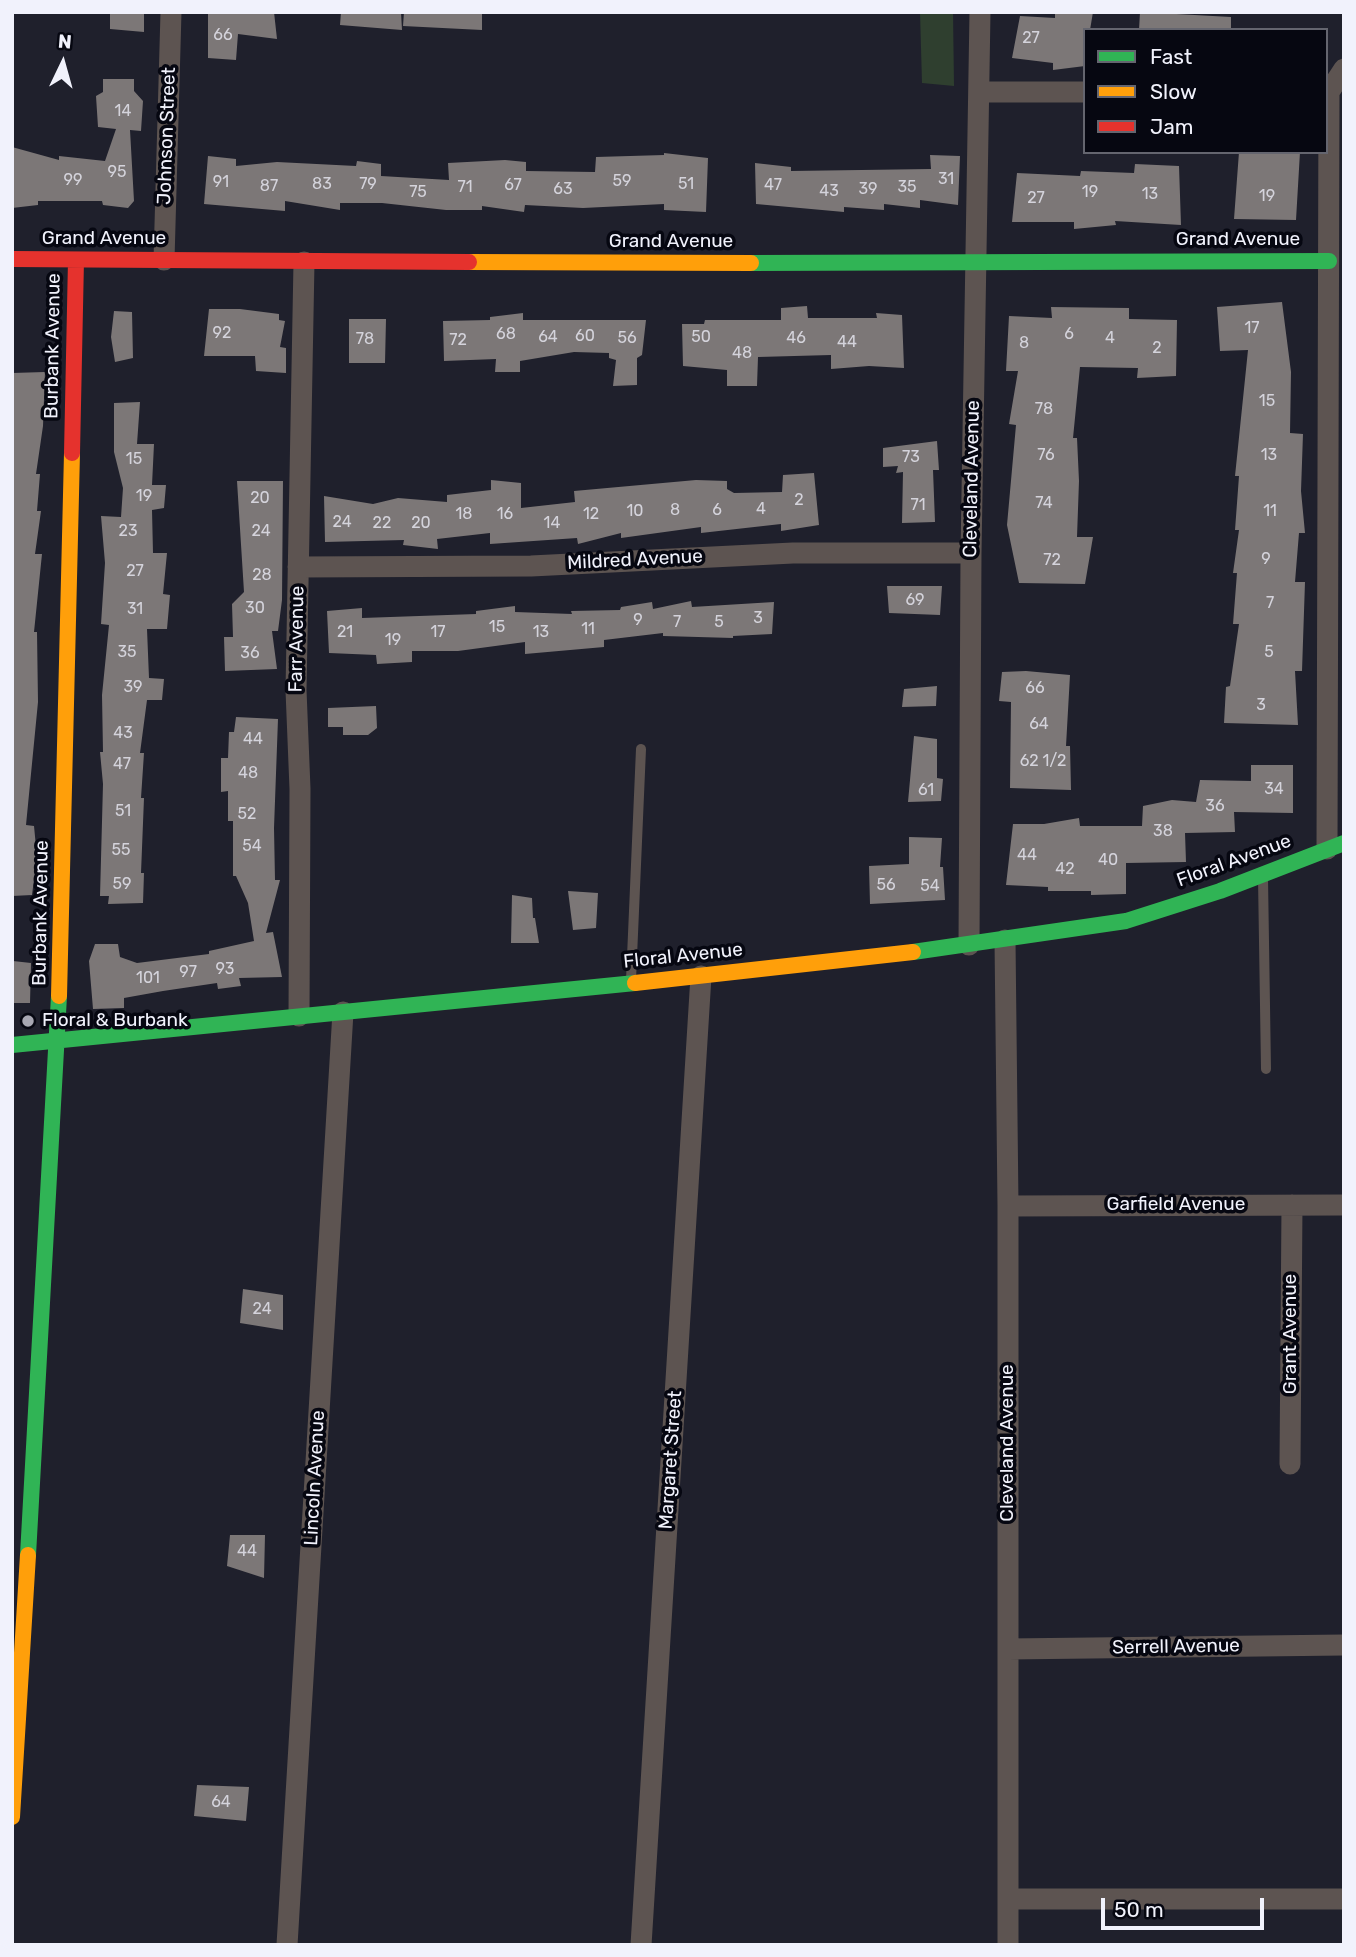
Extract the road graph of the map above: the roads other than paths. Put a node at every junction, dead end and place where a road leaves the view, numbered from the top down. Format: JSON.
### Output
{"nodes":[{"id":1,"x":171,"y":12,"type":"edge"},
{"id":2,"x":980,"y":12,"type":"edge"},
{"id":3,"x":1344,"y":69,"type":"edge"},
{"id":4,"x":1328,"y":91,"type":"edge"},
{"id":5,"x":980,"y":92,"type":"junction"},
{"id":6,"x":1083,"y":92,"type":"edge"},
{"id":7,"x":1328,"y":154,"type":"edge"},
{"id":8,"x":12,"y":259,"type":"edge"},
{"id":9,"x":76,"y":260,"type":"junction"},
{"id":10,"x":164,"y":260,"type":"junction"},
{"id":11,"x":1329,"y":261,"type":"junction"},
{"id":12,"x":304,"y":262,"type":"junction"},
{"id":13,"x":975,"y":262,"type":"junction"},
{"id":14,"x":971,"y":553,"type":"junction"},
{"id":15,"x":299,"y":567,"type":"junction"},
{"id":16,"x":640,"y":749,"type":"dead end"},
{"id":17,"x":1336,"y":846,"type":"edge"},
{"id":18,"x":1263,"y":875,"type":"junction"},
{"id":19,"x":1004,"y":940,"type":"junction"},
{"id":20,"x":970,"y":945,"type":"junction"},
{"id":21,"x":701,"y":976,"type":"junction"},
{"id":22,"x":631,"y":982,"type":"junction"},
{"id":23,"x":343,"y":1012,"type":"junction"},
{"id":24,"x":299,"y":1016,"type":"junction"},
{"id":25,"x":59,"y":1040,"type":"junction"},
{"id":26,"x":12,"y":1045,"type":"edge"},
{"id":27,"x":1266,"y":1069,"type":"dead end"},
{"id":28,"x":1292,"y":1205,"type":"junction"},
{"id":29,"x":1344,"y":1205,"type":"edge"},
{"id":30,"x":1008,"y":1206,"type":"junction"},
{"id":31,"x":1290,"y":1464,"type":"dead end"},
{"id":32,"x":1344,"y":1645,"type":"edge"},
{"id":33,"x":1008,"y":1649,"type":"junction"},
{"id":34,"x":12,"y":1817,"type":"edge"},
{"id":35,"x":1009,"y":1899,"type":"junction"},
{"id":36,"x":1344,"y":1899,"type":"edge"},
{"id":37,"x":287,"y":1945,"type":"edge"},
{"id":38,"x":641,"y":1945,"type":"edge"},
{"id":39,"x":1008,"y":1945,"type":"edge"}],
"edges":[{"from":1,"to":10,"type":"street","name":"Johnson Street"},
{"from":2,"to":5,"type":"street","name":"Cleveland Avenue"},
{"from":3,"to":4,"type":"street"},
{"from":5,"to":6,"type":"street"},
{"from":5,"to":13,"type":"street","name":"Cleveland Avenue"},
{"from":7,"to":11,"type":"street"},
{"from":8,"to":9,"type":"street","name":"Grand Avenue"},
{"from":9,"to":10,"type":"street","name":"Grand Avenue"},
{"from":9,"to":25,"type":"street","name":"Burbank Avenue"},
{"from":10,"to":12,"type":"street","name":"Grand Avenue"},
{"from":11,"to":13,"type":"street","name":"Grand Avenue"},
{"from":11,"to":17,"type":"street"},
{"from":12,"to":13,"type":"street","name":"Grand Avenue"},
{"from":12,"to":15,"type":"street","name":"Farr Avenue"},
{"from":13,"to":14,"type":"street","name":"Cleveland Avenue"},
{"from":14,"to":15,"type":"street","name":"Mildred Avenue"},
{"from":14,"to":20,"type":"street","name":"Cleveland Avenue"},
{"from":15,"to":24,"type":"street","name":"Farr Avenue"},
{"from":16,"to":22,"type":"lane"},
{"from":17,"to":18,"type":"street","name":"Floral Avenue"},
{"from":18,"to":19,"type":"street","name":"Floral Avenue"},
{"from":18,"to":27,"type":"lane"},
{"from":19,"to":20,"type":"street","name":"Floral Avenue"},
{"from":19,"to":30,"type":"street","name":"Cleveland Avenue"},
{"from":20,"to":21,"type":"street","name":"Floral Avenue"},
{"from":21,"to":22,"type":"street","name":"Floral Avenue"},
{"from":21,"to":38,"type":"street","name":"Margaret Street"},
{"from":22,"to":23,"type":"street","name":"Floral Avenue"},
{"from":23,"to":24,"type":"street","name":"Floral Avenue"},
{"from":23,"to":37,"type":"street","name":"Lincoln Avenue"},
{"from":24,"to":25,"type":"street","name":"Floral Avenue"},
{"from":25,"to":26,"type":"street","name":"Floral Avenue"},
{"from":25,"to":34,"type":"street","name":"Burbank Avenue"},
{"from":28,"to":29,"type":"street","name":"Garfield Avenue"},
{"from":28,"to":30,"type":"street","name":"Garfield Avenue"},
{"from":28,"to":31,"type":"street","name":"Grant Avenue"},
{"from":30,"to":33,"type":"street","name":"Cleveland Avenue"},
{"from":32,"to":33,"type":"street","name":"Serrell Avenue"},
{"from":33,"to":35,"type":"street","name":"Cleveland Avenue"},
{"from":35,"to":36,"type":"street"},
{"from":35,"to":39,"type":"street","name":"Cleveland Avenue"}]}
